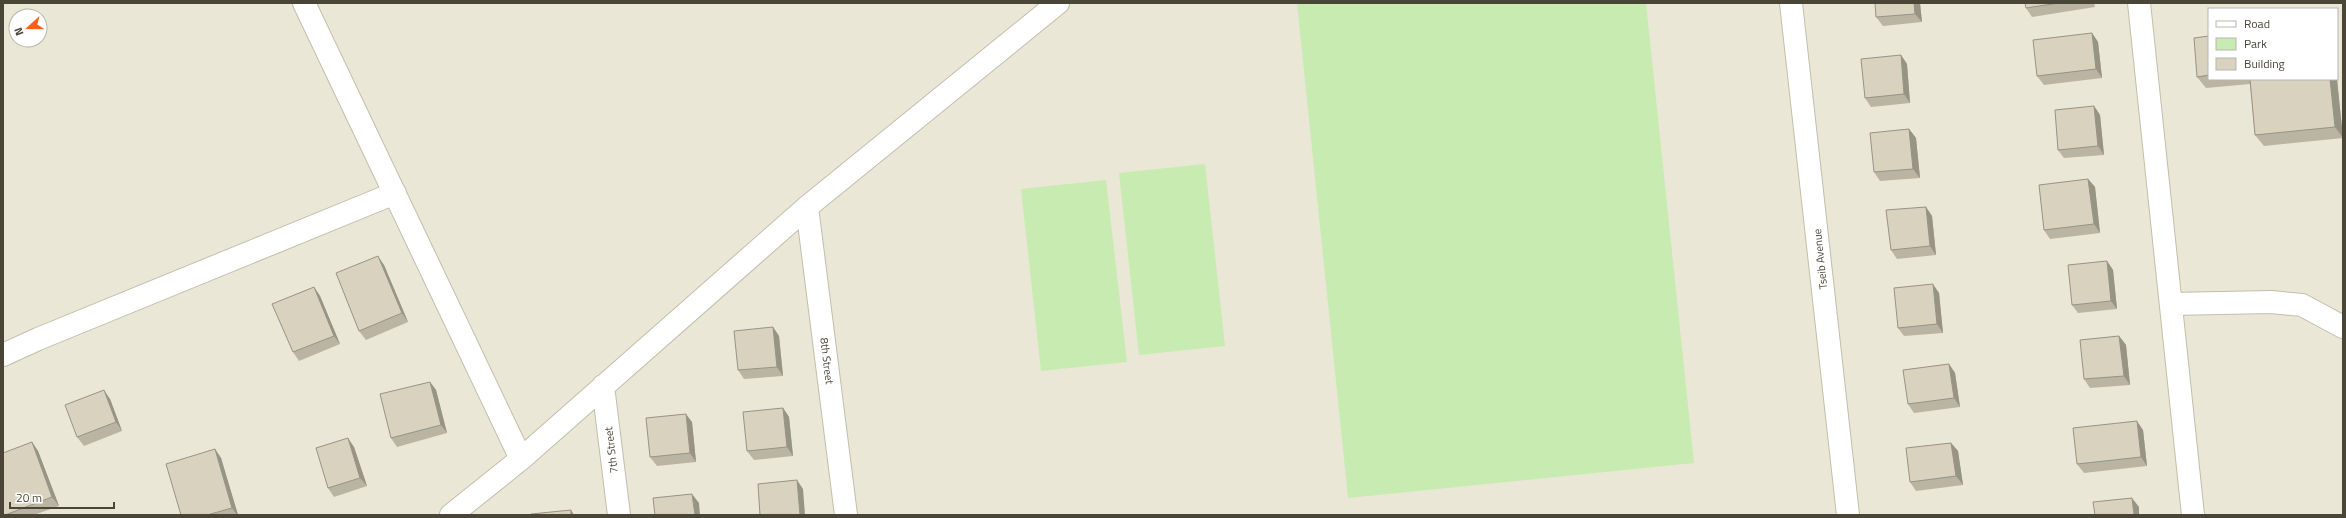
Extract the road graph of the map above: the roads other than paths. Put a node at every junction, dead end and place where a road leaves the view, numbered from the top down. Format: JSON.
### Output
{"nodes":[{"id":1,"x":304,"y":3,"type":"edge"},
{"id":2,"x":1058,"y":3,"type":"edge"},
{"id":3,"x":1791,"y":3,"type":"edge"},
{"id":4,"x":2140,"y":3,"type":"edge"},
{"id":5,"x":395,"y":193,"type":"junction"},
{"id":6,"x":807,"y":207,"type":"junction"},
{"id":7,"x":2171,"y":304,"type":"junction"},
{"id":8,"x":2343,"y":327,"type":"edge"},
{"id":9,"x":3,"y":355,"type":"edge"},
{"id":10,"x":603,"y":386,"type":"junction"},
{"id":11,"x":521,"y":459,"type":"junction"},
{"id":12,"x":451,"y":515,"type":"edge"},
{"id":13,"x":619,"y":515,"type":"edge"},
{"id":14,"x":846,"y":515,"type":"edge"},
{"id":15,"x":1848,"y":515,"type":"edge"},
{"id":16,"x":2193,"y":515,"type":"edge"}],
"edges":[{"from":1,"to":5,"type":"street"},
{"from":2,"to":6,"type":"street"},
{"from":3,"to":15,"type":"street","name":"Tseib Avenue"},
{"from":4,"to":7,"type":"street"},
{"from":5,"to":9,"type":"street"},
{"from":5,"to":11,"type":"street"},
{"from":6,"to":10,"type":"street"},
{"from":6,"to":14,"type":"street","name":"8th Street"},
{"from":7,"to":8,"type":"street"},
{"from":7,"to":16,"type":"street"},
{"from":10,"to":11,"type":"street"},
{"from":10,"to":13,"type":"street","name":"7th Street"},
{"from":11,"to":12,"type":"street"}]}
